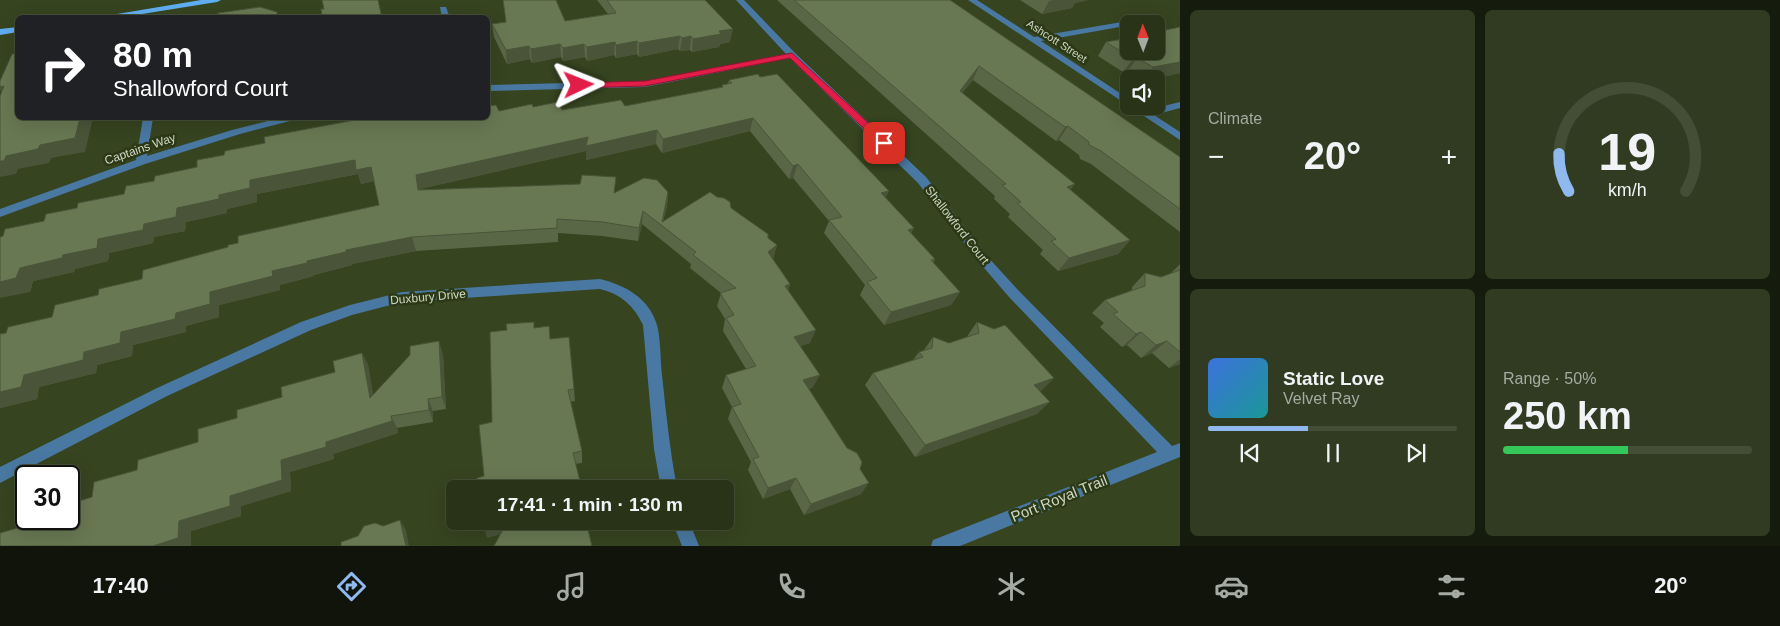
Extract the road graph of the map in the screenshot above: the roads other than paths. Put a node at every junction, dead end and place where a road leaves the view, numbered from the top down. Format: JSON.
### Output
{"nodes":[{"id":1,"x":217,"y":0,"type":"edge"},
{"id":2,"x":740,"y":0,"type":"edge"},
{"id":3,"x":972,"y":0,"type":"edge"},
{"id":4,"x":117,"y":15,"type":"edge"},
{"id":5,"x":1120,"y":24,"type":"edge"},
{"id":6,"x":15,"y":30,"type":"edge"},
{"id":7,"x":0,"y":32,"type":"edge"},
{"id":8,"x":1033,"y":40,"type":"junction"},
{"id":9,"x":792,"y":55,"type":"junction"},
{"id":10,"x":490,"y":88,"type":"edge"},
{"id":11,"x":1120,"y":97,"type":"edge"},
{"id":12,"x":1180,"y":105,"type":"edge"},
{"id":13,"x":1165,"y":109,"type":"edge"},
{"id":14,"x":1147,"y":115,"type":"edge"},
{"id":15,"x":148,"y":120,"type":"edge"},
{"id":16,"x":282,"y":120,"type":"edge"},
{"id":17,"x":1180,"y":137,"type":"edge"},
{"id":18,"x":141,"y":162,"type":"junction"},
{"id":19,"x":0,"y":213,"type":"edge"},
{"id":20,"x":1175,"y":452,"type":"edge"},
{"id":21,"x":0,"y":475,"type":"edge"},
{"id":22,"x":668,"y":480,"type":"edge"},
{"id":23,"x":684,"y":530,"type":"edge"},
{"id":24,"x":691,"y":546,"type":"edge"},
{"id":25,"x":939,"y":546,"type":"edge"}],
"edges":[{"from":1,"to":4,"type":"main road"},
{"from":2,"to":9,"type":"street","name":"Shallowford Court"},
{"from":3,"to":8,"type":"street","name":"Ashcott Street"},
{"from":5,"to":8,"type":"street"},
{"from":6,"to":7,"type":"main road"},
{"from":8,"to":11,"type":"street","name":"Ashcott Street"},
{"from":9,"to":10,"type":"street"},
{"from":9,"to":20,"type":"street","name":"Shallowford Court"},
{"from":12,"to":13,"type":"street"},
{"from":14,"to":17,"type":"street"},
{"from":15,"to":18,"type":"street"},
{"from":16,"to":18,"type":"street","name":"Captains Way"},
{"from":18,"to":19,"type":"street","name":"Captains Way"},
{"from":20,"to":25,"type":"street","name":"Port Royal Trail"},
{"from":21,"to":22,"type":"street","name":"Duxbury Drive"},
{"from":23,"to":24,"type":"street"}]}
